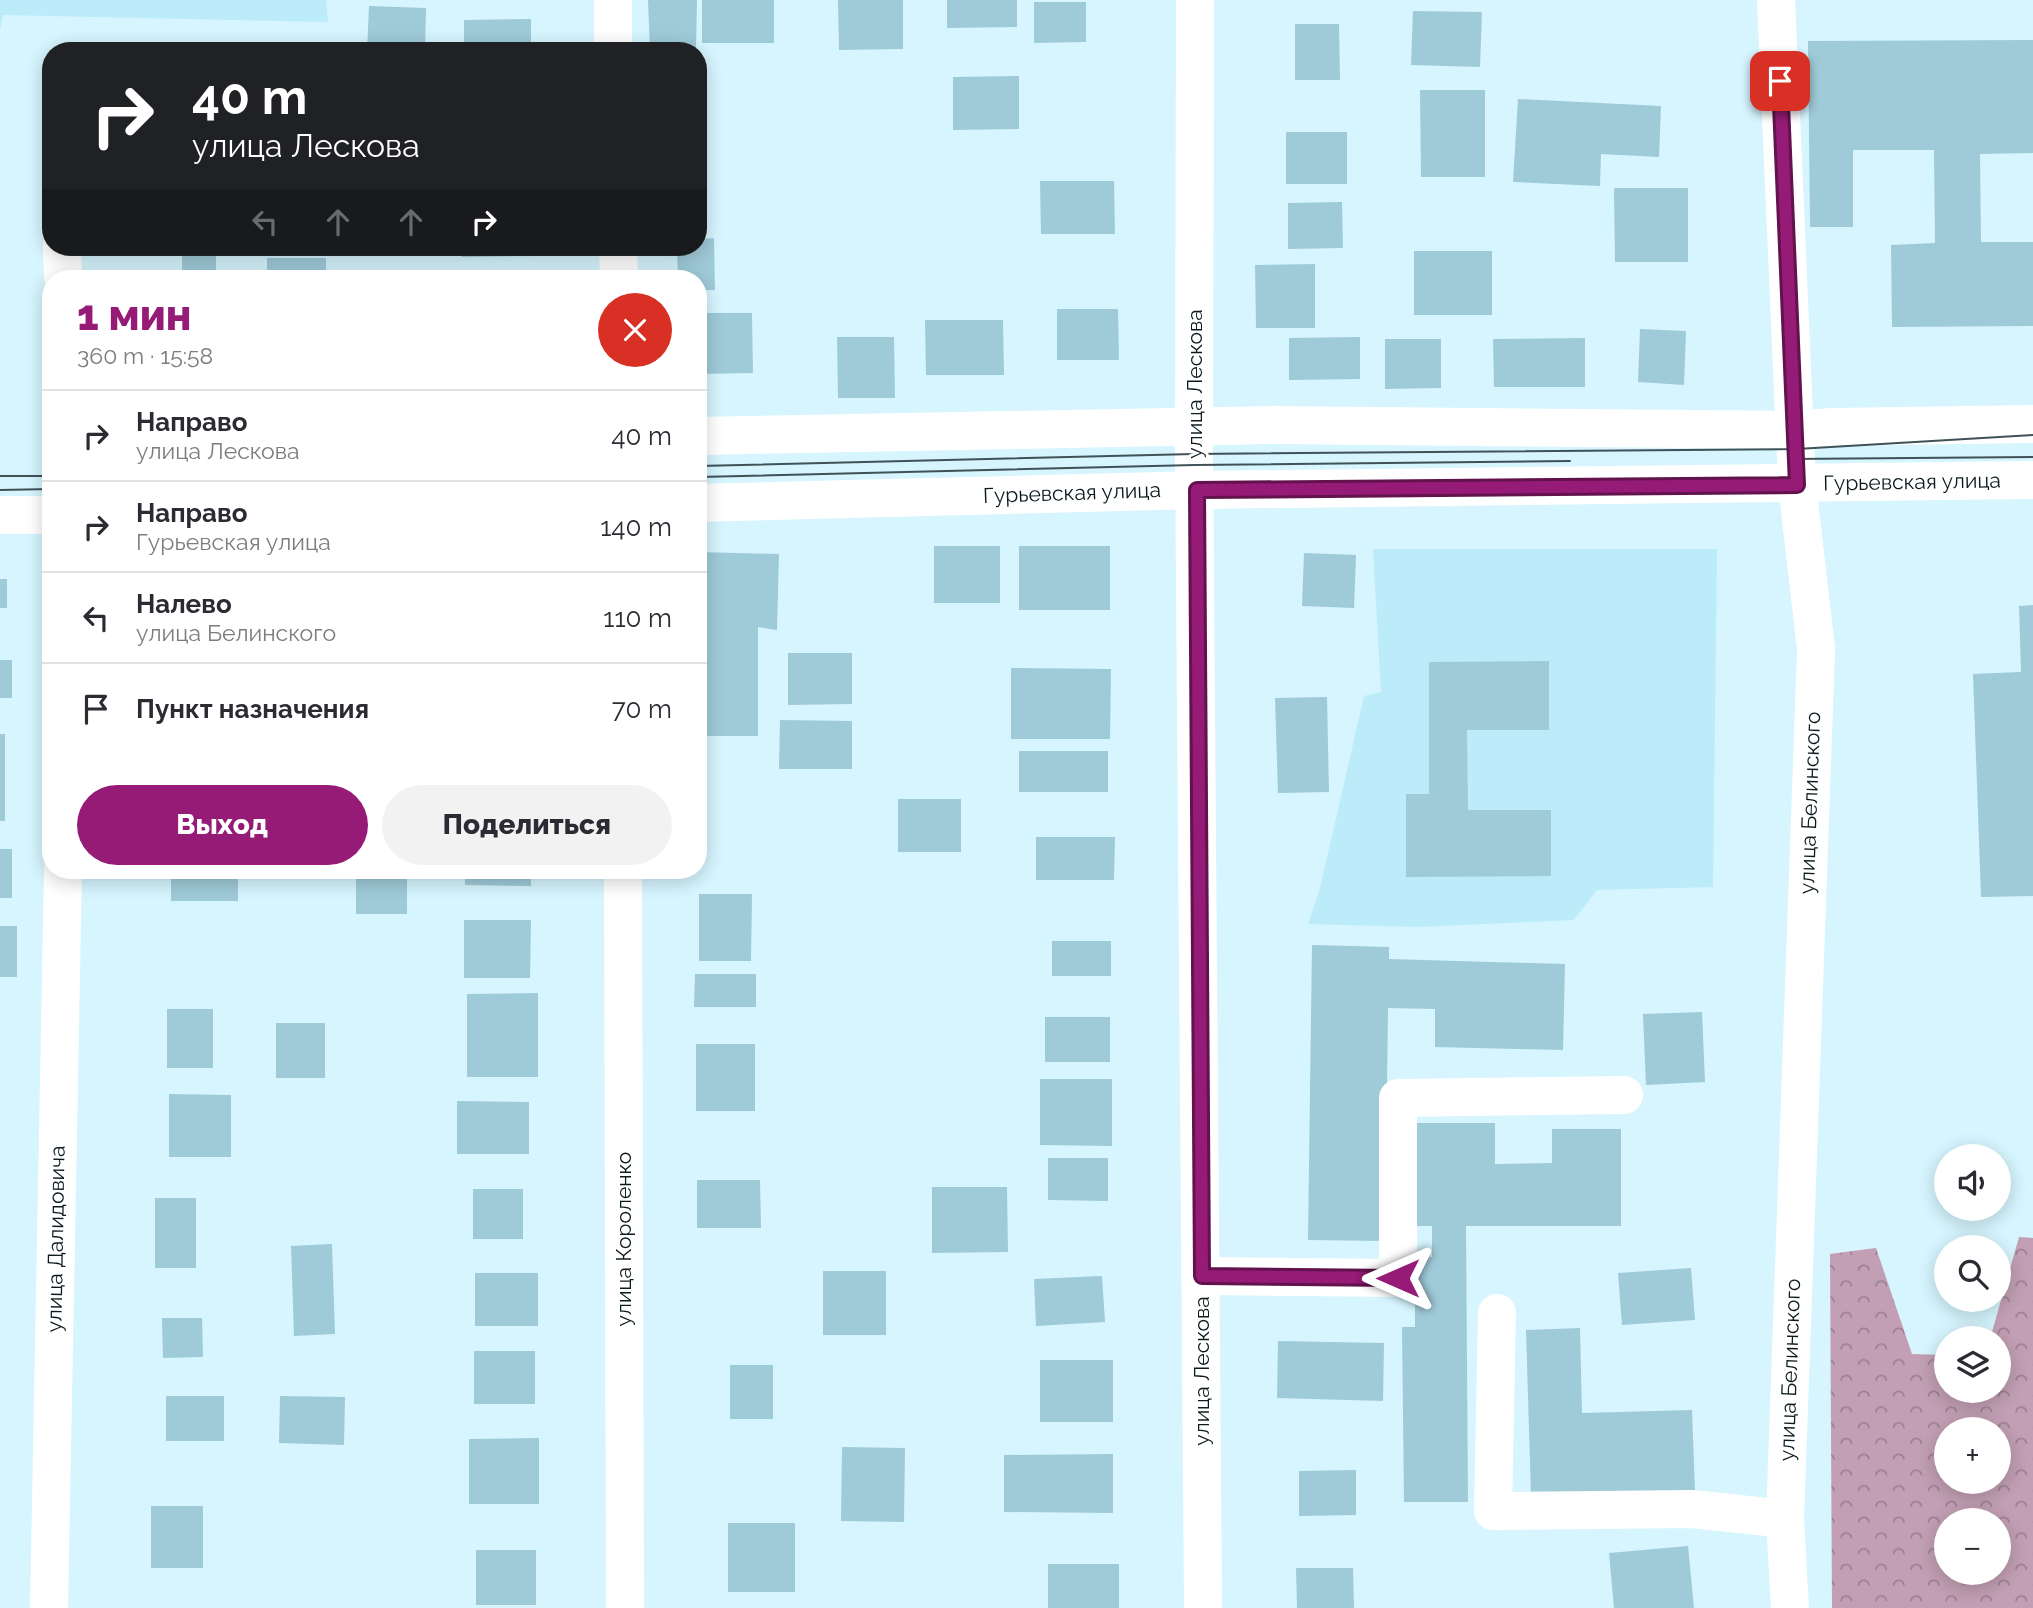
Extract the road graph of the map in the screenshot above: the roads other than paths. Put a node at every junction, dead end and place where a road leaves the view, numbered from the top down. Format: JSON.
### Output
{"nodes":[{"id":1,"x":612,"y":0,"type":"edge"},
{"id":2,"x":1195,"y":0,"type":"edge"},
{"id":3,"x":1776,"y":0,"type":"edge"},
{"id":4,"x":614,"y":42,"type":"edge"},
{"id":5,"x":2033,"y":424,"type":"edge"},
{"id":6,"x":1195,"y":425,"type":"junction"},
{"id":7,"x":1797,"y":430,"type":"junction"},
{"id":8,"x":707,"y":436,"type":"edge"},
{"id":9,"x":2033,"y":480,"type":"edge"},
{"id":10,"x":1797,"y":485,"type":"junction"},
{"id":11,"x":1197,"y":490,"type":"junction"},
{"id":12,"x":707,"y":503,"type":"edge"},
{"id":13,"x":0,"y":515,"type":"edge"},
{"id":14,"x":42,"y":515,"type":"edge"},
{"id":15,"x":64,"y":879,"type":"edge"},
{"id":16,"x":623,"y":879,"type":"edge"},
{"id":17,"x":1624,"y":1095,"type":"dead end"},
{"id":18,"x":1202,"y":1276,"type":"junction"},
{"id":19,"x":1497,"y":1313,"type":"dead end"},
{"id":20,"x":1785,"y":1519,"type":"junction"},
{"id":21,"x":49,"y":1608,"type":"edge"},
{"id":22,"x":625,"y":1608,"type":"edge"},
{"id":23,"x":1203,"y":1608,"type":"edge"},
{"id":24,"x":1790,"y":1608,"type":"edge"}],
"edges":[{"from":1,"to":4,"type":"street"},
{"from":2,"to":6,"type":"street","name":"улица Лескова"},
{"from":3,"to":7,"type":"street","name":"улица Белинского"},
{"from":5,"to":7,"type":"street"},
{"from":6,"to":7,"type":"street"},
{"from":6,"to":8,"type":"street"},
{"from":6,"to":11,"type":"street","name":"улица Лескова"},
{"from":7,"to":10,"type":"street","name":"улица Белинского"},
{"from":9,"to":10,"type":"street","name":"Гурьевская улица"},
{"from":10,"to":11,"type":"street","name":"Гурьевская улица"},
{"from":10,"to":20,"type":"street","name":"улица Белинского"},
{"from":11,"to":12,"type":"street","name":"Гурьевская улица"},
{"from":11,"to":18,"type":"street","name":"улица Лескова"},
{"from":13,"to":14,"type":"street"},
{"from":15,"to":21,"type":"street","name":"улица Далидовича"},
{"from":16,"to":22,"type":"street","name":"улица Короленко"},
{"from":17,"to":18,"type":"street"},
{"from":18,"to":23,"type":"street","name":"улица Лескова"},
{"from":19,"to":20,"type":"street"},
{"from":20,"to":24,"type":"street","name":"улица Белинского"}]}
